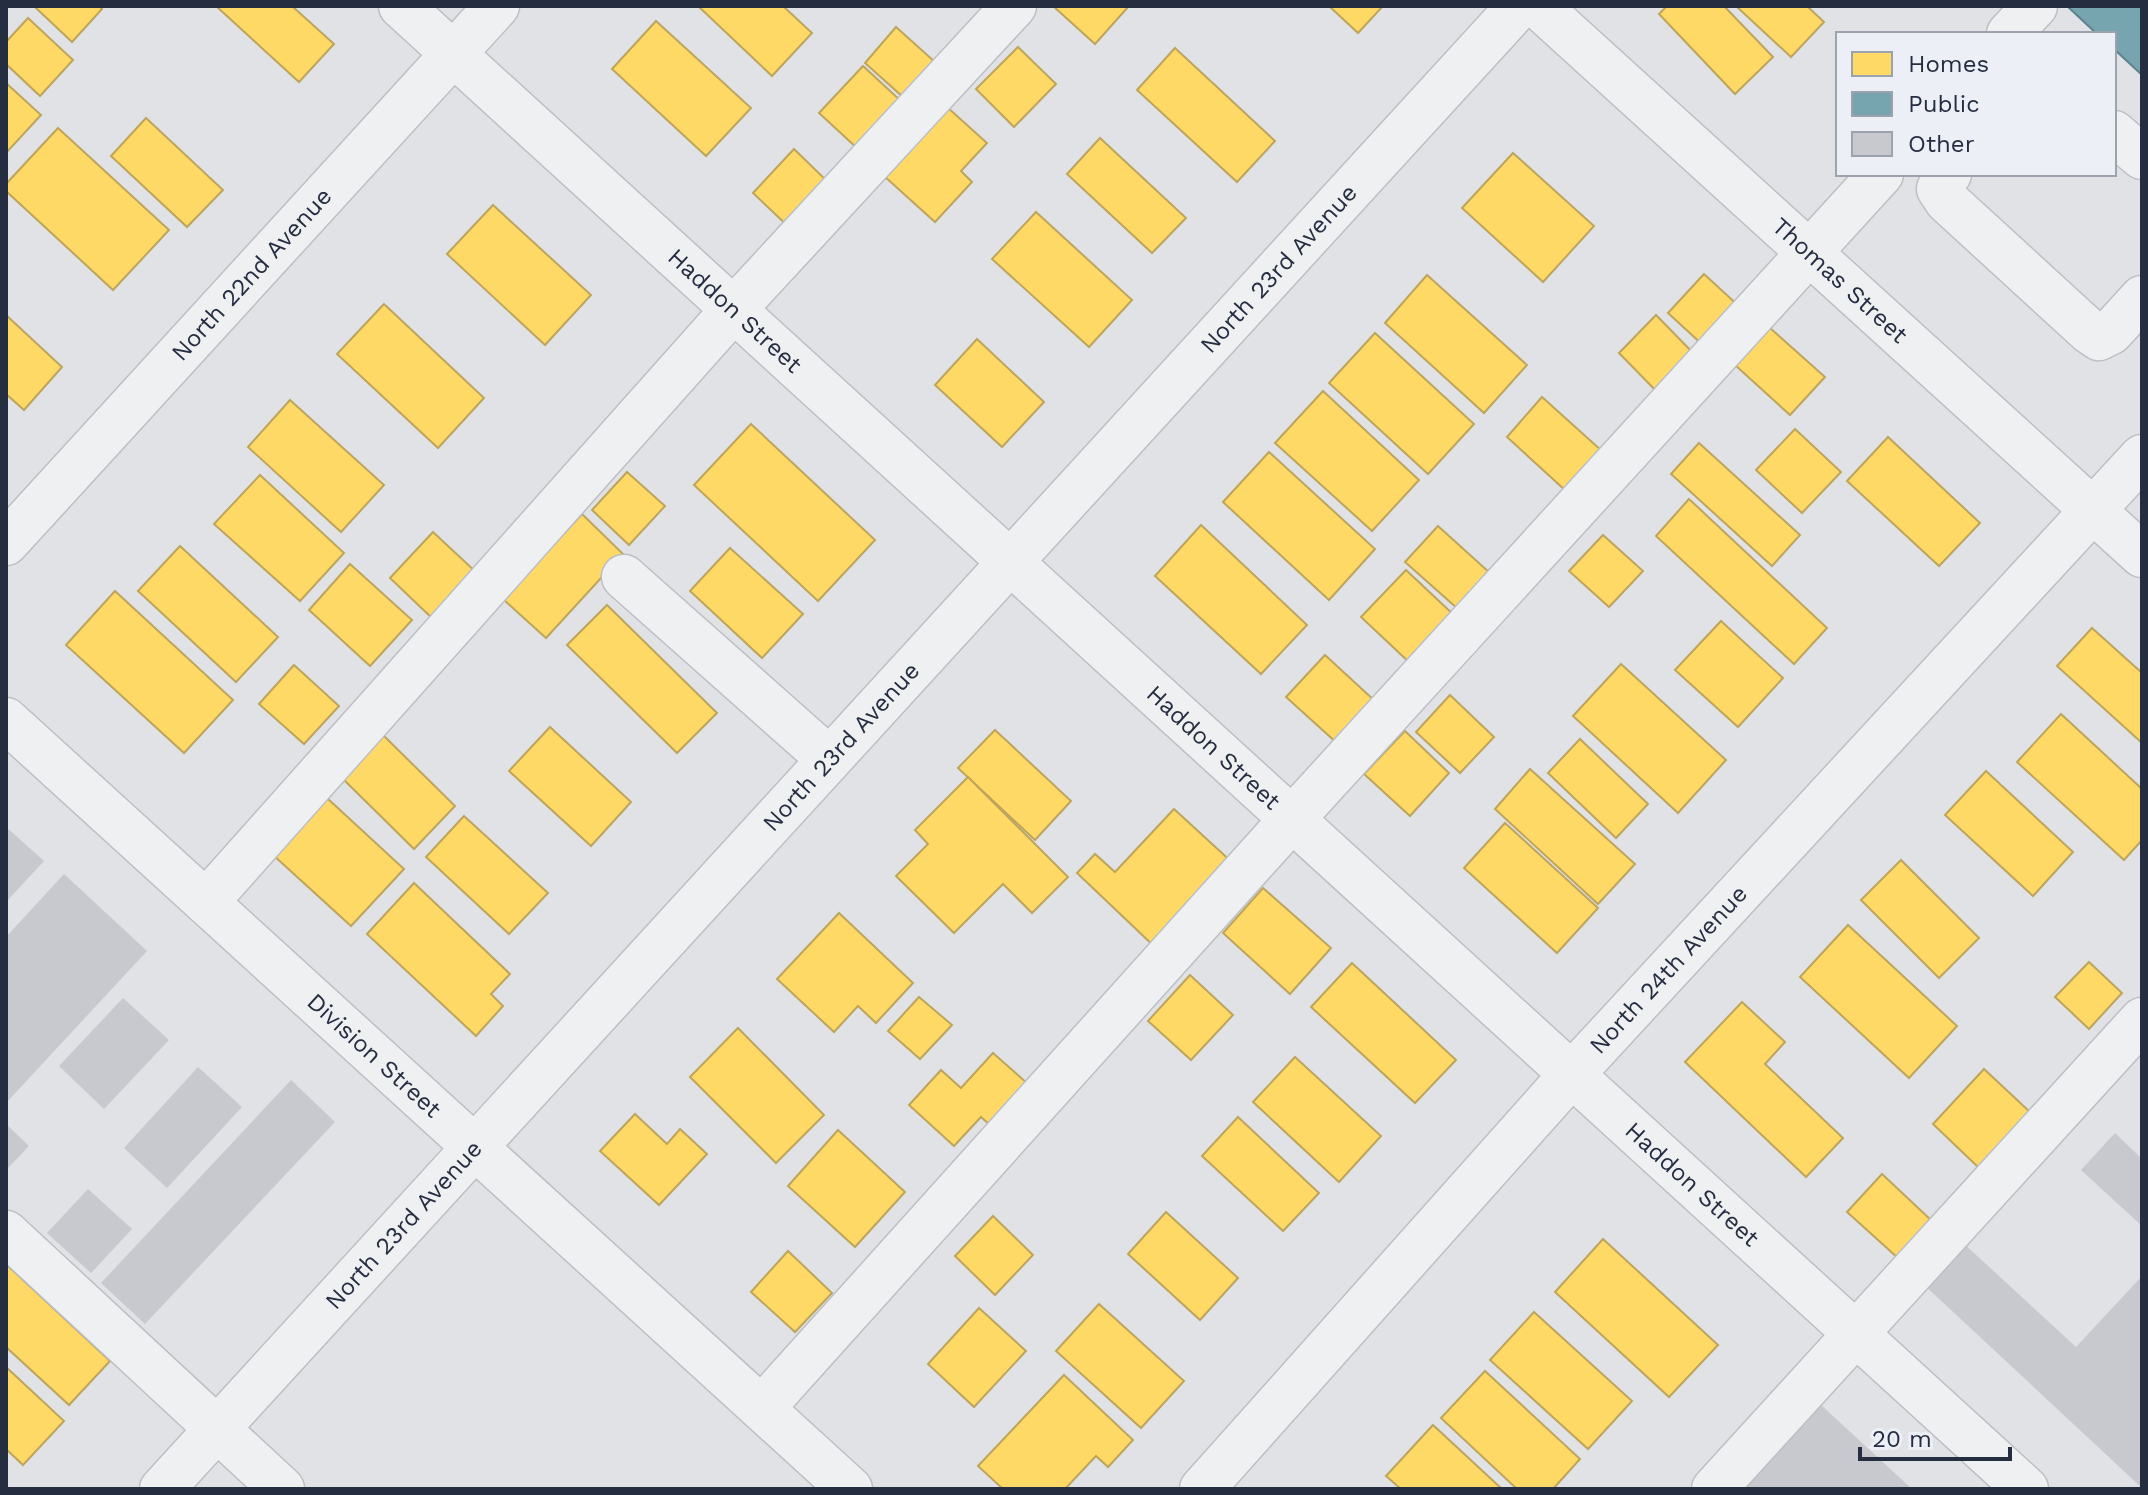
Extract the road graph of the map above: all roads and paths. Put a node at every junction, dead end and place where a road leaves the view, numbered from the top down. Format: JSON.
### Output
{"nodes":[{"id":1,"x":401,"y":6,"type":"edge"},
{"id":2,"x":497,"y":6,"type":"edge"},
{"id":3,"x":1014,"y":6,"type":"edge"},
{"id":4,"x":1519,"y":6,"type":"edge"},
{"id":5,"x":1538,"y":6,"type":"edge"},
{"id":6,"x":2035,"y":6,"type":"edge"},
{"id":7,"x":2011,"y":32,"type":"edge"},
{"id":8,"x":454,"y":54,"type":"junction"},
{"id":9,"x":2116,"y":135,"type":"edge"},
{"id":10,"x":2142,"y":157,"type":"edge"},
{"id":11,"x":1879,"y":176,"type":"edge"},
{"id":12,"x":1948,"y":176,"type":"edge"},
{"id":13,"x":1810,"y":252,"type":"junction"},
{"id":14,"x":2142,"y":298,"type":"edge"},
{"id":15,"x":734,"y":309,"type":"junction"},
{"id":16,"x":2142,"y":457,"type":"edge"},
{"id":17,"x":2094,"y":511,"type":"junction"},
{"id":18,"x":6,"y":543,"type":"edge"},
{"id":19,"x":2142,"y":555,"type":"edge"},
{"id":20,"x":1011,"y":562,"type":"junction"},
{"id":21,"x":624,"y":577,"type":"dead end"},
{"id":22,"x":6,"y":720,"type":"edge"},
{"id":23,"x":829,"y":759,"type":"junction"},
{"id":24,"x":1292,"y":819,"type":"junction"},
{"id":25,"x":206,"y":902,"type":"junction"},
{"id":26,"x":2142,"y":1020,"type":"edge"},
{"id":27,"x":1572,"y":1074,"type":"junction"},
{"id":28,"x":476,"y":1146,"type":"junction"},
{"id":29,"x":6,"y":1233,"type":"edge"},
{"id":30,"x":1856,"y":1334,"type":"junction"},
{"id":31,"x":762,"y":1408,"type":"junction"},
{"id":32,"x":216,"y":1430,"type":"junction"},
{"id":33,"x":162,"y":1489,"type":"edge"},
{"id":34,"x":282,"y":1489,"type":"edge"},
{"id":35,"x":850,"y":1489,"type":"edge"},
{"id":36,"x":1202,"y":1489,"type":"edge"},
{"id":37,"x":1714,"y":1489,"type":"edge"},
{"id":38,"x":2026,"y":1489,"type":"edge"}],
"edges":[{"from":1,"to":8,"type":"street","name":"Haddon Street"},
{"from":2,"to":8,"type":"street","name":"North 22nd Avenue"},
{"from":3,"to":15,"type":"street"},
{"from":4,"to":20,"type":"street","name":"North 23rd Avenue"},
{"from":5,"to":13,"type":"street","name":"Thomas Street"},
{"from":6,"to":7,"type":"street"},
{"from":8,"to":15,"type":"street","name":"Haddon Street"},
{"from":8,"to":18,"type":"street","name":"North 22nd Avenue"},
{"from":9,"to":10,"type":"street"},
{"from":11,"to":13,"type":"street"},
{"from":12,"to":14,"type":"street"},
{"from":13,"to":17,"type":"street","name":"Thomas Street"},
{"from":13,"to":24,"type":"street"},
{"from":15,"to":20,"type":"street","name":"Haddon Street"},
{"from":15,"to":25,"type":"street"},
{"from":16,"to":17,"type":"street","name":"North 24th Avenue"},
{"from":17,"to":19,"type":"street","name":"Thomas Street"},
{"from":17,"to":27,"type":"street","name":"North 24th Avenue"},
{"from":20,"to":23,"type":"street","name":"North 23rd Avenue"},
{"from":20,"to":24,"type":"street","name":"Haddon Street"},
{"from":21,"to":23,"type":"street"},
{"from":22,"to":25,"type":"street","name":"Division Street"},
{"from":23,"to":28,"type":"street","name":"North 23rd Avenue"},
{"from":24,"to":27,"type":"street","name":"Haddon Street"},
{"from":24,"to":31,"type":"street"},
{"from":25,"to":28,"type":"street","name":"Division Street"},
{"from":26,"to":30,"type":"street"},
{"from":27,"to":30,"type":"street","name":"Haddon Street"},
{"from":27,"to":36,"type":"street","name":"North 24th Avenue"},
{"from":28,"to":31,"type":"street","name":"Division Street"},
{"from":28,"to":32,"type":"street","name":"North 23rd Avenue"},
{"from":29,"to":32,"type":"street"},
{"from":30,"to":37,"type":"street"},
{"from":30,"to":38,"type":"street","name":"Haddon Street"},
{"from":31,"to":35,"type":"street","name":"Division Street"},
{"from":32,"to":33,"type":"street","name":"North 23rd Avenue"},
{"from":32,"to":34,"type":"street"}]}
